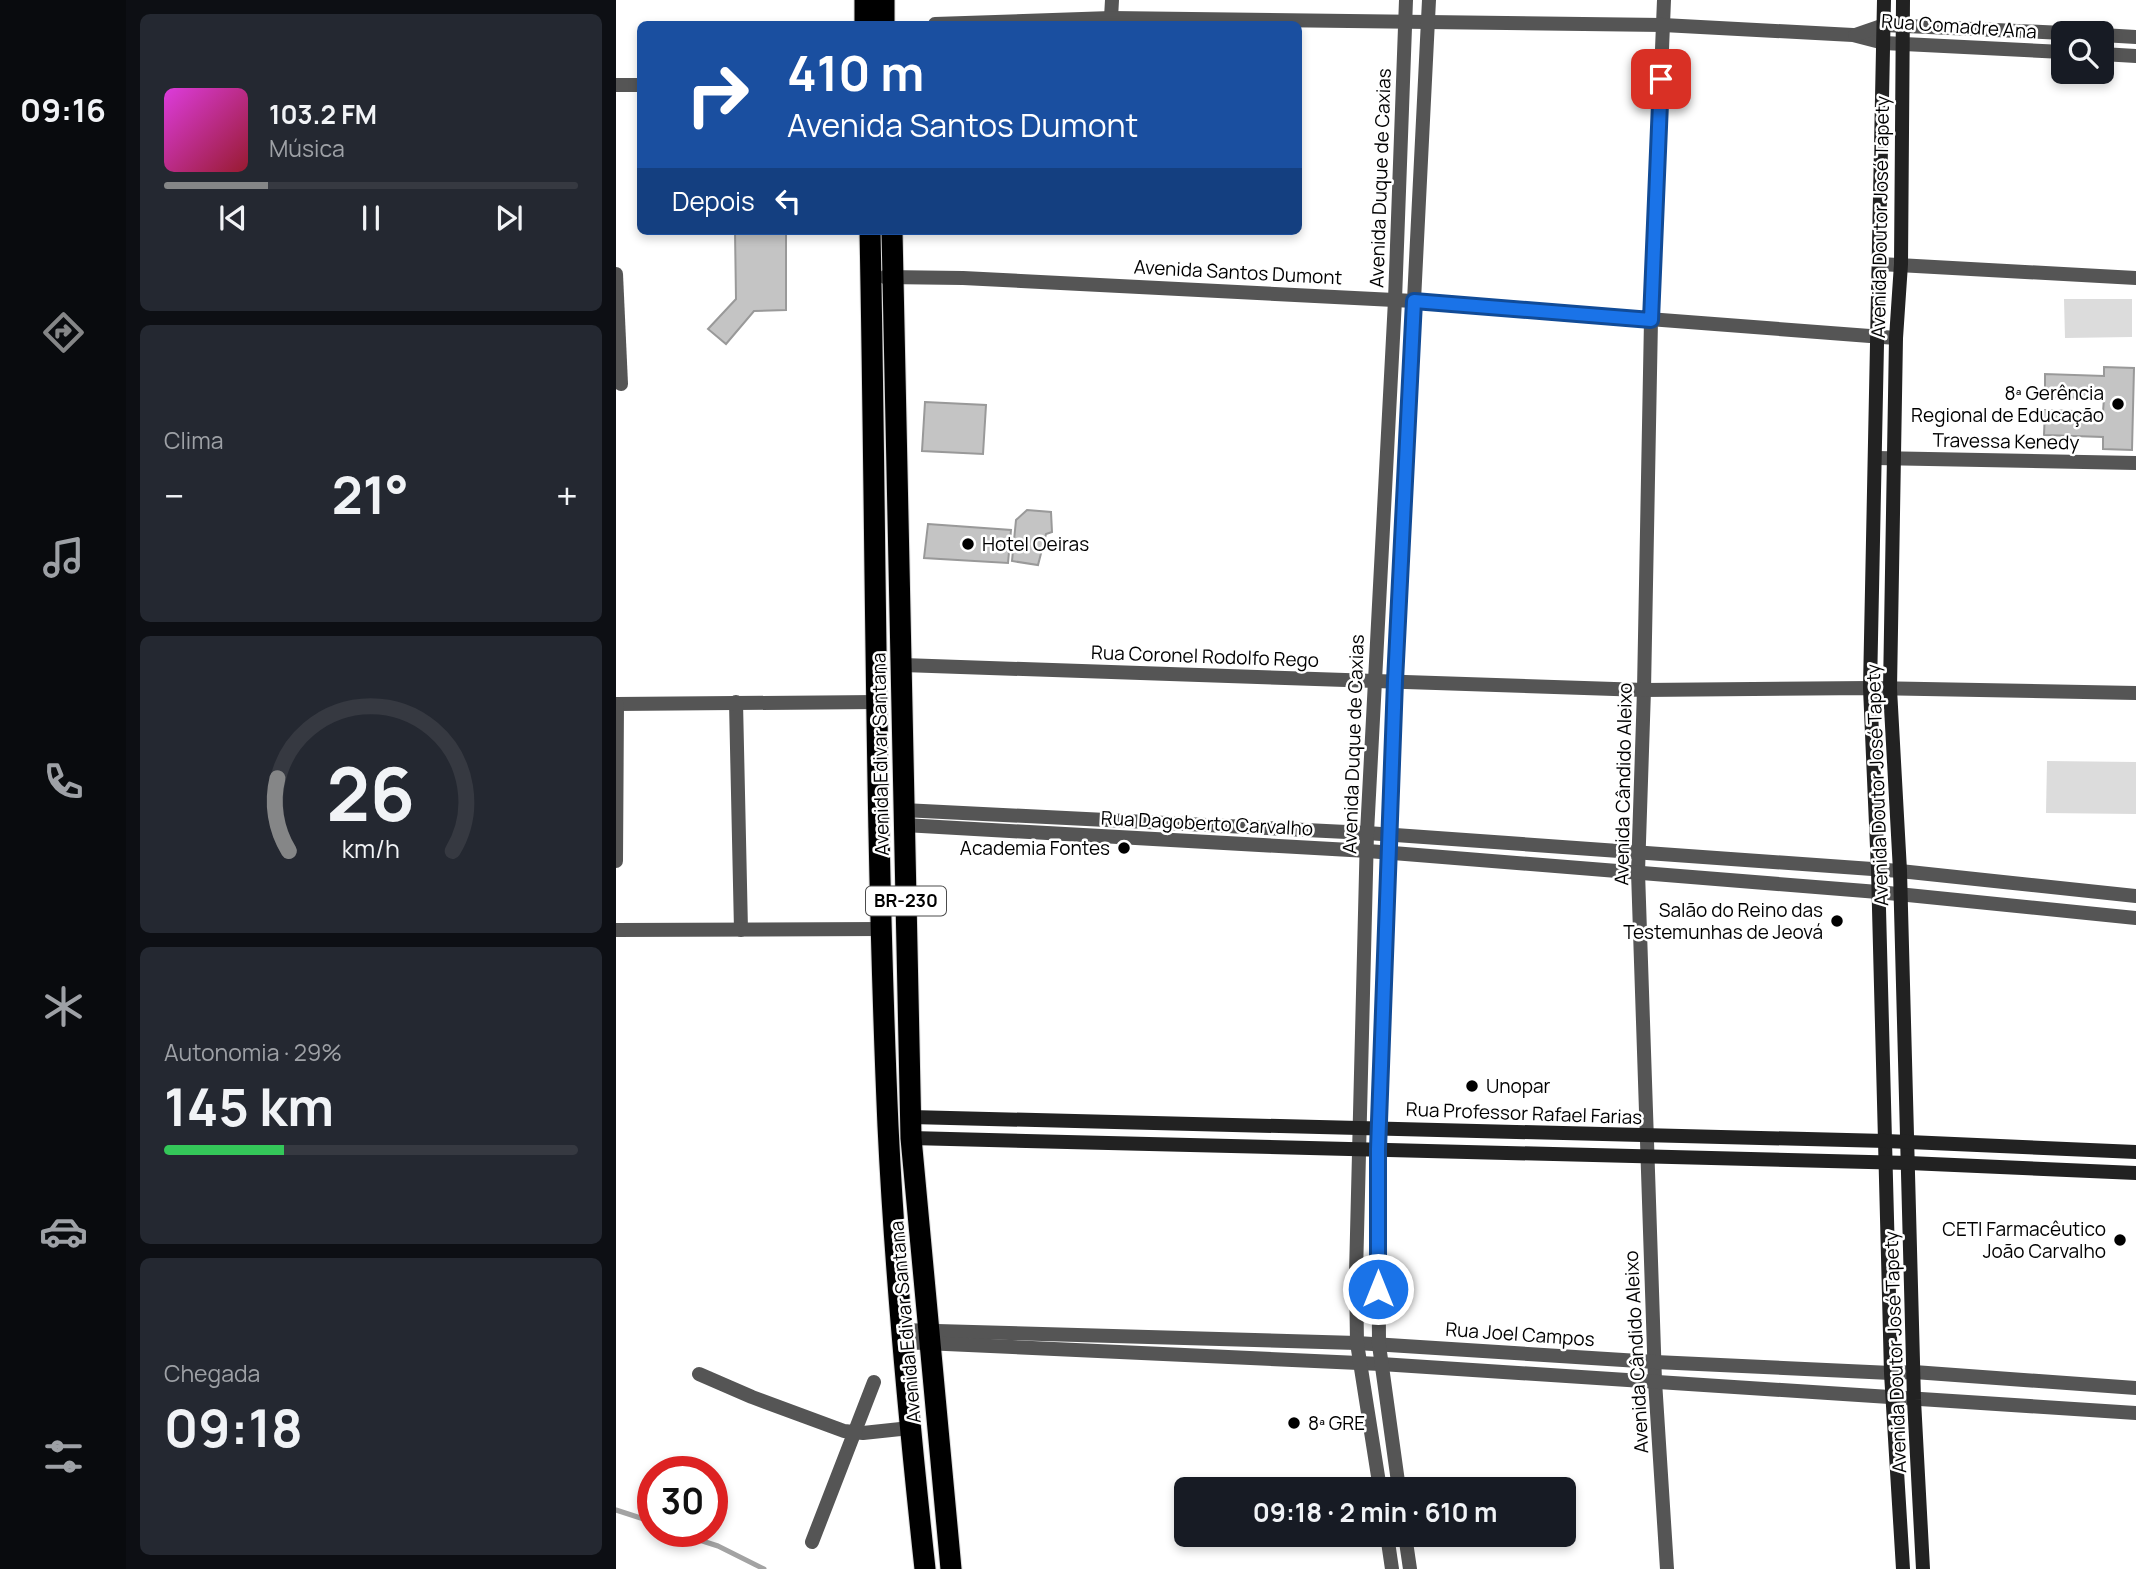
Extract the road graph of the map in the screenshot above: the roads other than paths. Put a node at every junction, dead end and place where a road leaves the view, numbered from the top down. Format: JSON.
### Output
{"nodes":[{"id":1,"x":865,"y":0,"type":"edge"},
{"id":2,"x":884,"y":0,"type":"edge"},
{"id":3,"x":1112,"y":0,"type":"edge"},
{"id":4,"x":1406,"y":0,"type":"edge"},
{"id":5,"x":1429,"y":0,"type":"edge"},
{"id":6,"x":1664,"y":0,"type":"edge"},
{"id":7,"x":1884,"y":0,"type":"edge"},
{"id":8,"x":1903,"y":0,"type":"edge"},
{"id":9,"x":1111,"y":18,"type":"junction"},
{"id":10,"x":865,"y":21,"type":"edge"},
{"id":11,"x":884,"y":21,"type":"edge"},
{"id":12,"x":1023,"y":21,"type":"edge"},
{"id":13,"x":1405,"y":21,"type":"junction"},
{"id":14,"x":1428,"y":21,"type":"junction"},
{"id":15,"x":1663,"y":25,"type":"junction"},
{"id":16,"x":1884,"y":25,"type":"junction"},
{"id":17,"x":1902,"y":25,"type":"junction"},
{"id":18,"x":2051,"y":32,"type":"edge"},
{"id":19,"x":1853,"y":35,"type":"junction"},
{"id":20,"x":2114,"y":36,"type":"edge"},
{"id":21,"x":2136,"y":37,"type":"edge"},
{"id":22,"x":1884,"y":43,"type":"junction"},
{"id":23,"x":1903,"y":43,"type":"junction"},
{"id":24,"x":2051,"y":51,"type":"edge"},
{"id":25,"x":2114,"y":55,"type":"edge"},
{"id":26,"x":2136,"y":56,"type":"edge"},
{"id":27,"x":616,"y":85,"type":"edge"},
{"id":28,"x":637,"y":85,"type":"edge"},
{"id":29,"x":870,"y":235,"type":"edge"},
{"id":30,"x":892,"y":235,"type":"edge"},
{"id":31,"x":1881,"y":264,"type":"junction"},
{"id":32,"x":1901,"y":264,"type":"junction"},
{"id":33,"x":616,"y":274,"type":"edge"},
{"id":34,"x":894,"y":277,"type":"junction"},
{"id":35,"x":871,"y":278,"type":"junction"},
{"id":36,"x":2136,"y":278,"type":"edge"},
{"id":37,"x":1395,"y":300,"type":"junction"},
{"id":38,"x":1414,"y":301,"type":"junction"},
{"id":39,"x":1651,"y":320,"type":"junction"},
{"id":40,"x":1877,"y":338,"type":"junction"},
{"id":41,"x":1896,"y":338,"type":"junction"},
{"id":42,"x":621,"y":384,"type":"dead end"},
{"id":43,"x":1876,"y":458,"type":"junction"},
{"id":44,"x":1894,"y":458,"type":"junction"},
{"id":45,"x":2136,"y":463,"type":"edge"},
{"id":46,"x":898,"y":553,"type":"junction"},
{"id":47,"x":874,"y":556,"type":"junction"},
{"id":48,"x":903,"y":665,"type":"junction"},
{"id":49,"x":1375,"y":681,"type":"junction"},
{"id":50,"x":1395,"y":681,"type":"junction"},
{"id":51,"x":1870,"y":688,"type":"junction"},
{"id":52,"x":1890,"y":689,"type":"junction"},
{"id":53,"x":1644,"y":690,"type":"junction"},
{"id":54,"x":2136,"y":693,"type":"edge"},
{"id":55,"x":736,"y":702,"type":"junction"},
{"id":56,"x":877,"y":702,"type":"junction"},
{"id":57,"x":616,"y":704,"type":"edge"},
{"id":58,"x":903,"y":818,"type":"junction"},
{"id":59,"x":617,"y":827,"type":"edge"},
{"id":60,"x":1367,"y":833,"type":"junction"},
{"id":61,"x":1389,"y":834,"type":"junction"},
{"id":62,"x":1368,"y":851,"type":"junction"},
{"id":63,"x":1390,"y":854,"type":"junction"},
{"id":64,"x":1639,"y":854,"type":"junction"},
{"id":65,"x":616,"y":862,"type":"edge"},
{"id":66,"x":1878,"y":870,"type":"junction"},
{"id":67,"x":1638,"y":872,"type":"junction"},
{"id":68,"x":1900,"y":872,"type":"junction"},
{"id":69,"x":1878,"y":892,"type":"junction"},
{"id":70,"x":1900,"y":894,"type":"junction"},
{"id":71,"x":2136,"y":896,"type":"edge"},
{"id":72,"x":2136,"y":918,"type":"edge"},
{"id":73,"x":882,"y":929,"type":"junction"},
{"id":74,"x":616,"y":930,"type":"edge"},
{"id":75,"x":741,"y":930,"type":"junction"},
{"id":76,"x":911,"y":1127,"type":"junction"},
{"id":77,"x":1359,"y":1128,"type":"junction"},
{"id":78,"x":1379,"y":1128,"type":"junction"},
{"id":79,"x":1647,"y":1136,"type":"junction"},
{"id":80,"x":1886,"y":1141,"type":"junction"},
{"id":81,"x":1909,"y":1142,"type":"junction"},
{"id":82,"x":1378,"y":1149,"type":"junction"},
{"id":83,"x":1358,"y":1150,"type":"junction"},
{"id":84,"x":2136,"y":1152,"type":"edge"},
{"id":85,"x":1647,"y":1156,"type":"junction"},
{"id":86,"x":1885,"y":1163,"type":"junction"},
{"id":87,"x":1909,"y":1163,"type":"junction"},
{"id":88,"x":2136,"y":1173,"type":"edge"},
{"id":89,"x":901,"y":1336,"type":"junction"},
{"id":90,"x":929,"y":1337,"type":"junction"},
{"id":91,"x":1357,"y":1343,"type":"junction"},
{"id":92,"x":1379,"y":1345,"type":"junction"},
{"id":93,"x":1359,"y":1362,"type":"junction"},
{"id":94,"x":1655,"y":1362,"type":"junction"},
{"id":95,"x":1381,"y":1364,"type":"junction"},
{"id":96,"x":1914,"y":1372,"type":"junction"},
{"id":97,"x":1891,"y":1373,"type":"junction"},
{"id":98,"x":699,"y":1374,"type":"dead end"},
{"id":99,"x":1655,"y":1381,"type":"junction"},
{"id":100,"x":874,"y":1382,"type":"dead end"},
{"id":101,"x":2136,"y":1388,"type":"edge"},
{"id":102,"x":1892,"y":1397,"type":"junction"},
{"id":103,"x":1914,"y":1400,"type":"junction"},
{"id":104,"x":2136,"y":1413,"type":"edge"},
{"id":105,"x":910,"y":1428,"type":"junction"},
{"id":106,"x":853,"y":1432,"type":"junction"},
{"id":107,"x":1378,"y":1477,"type":"edge"},
{"id":108,"x":1397,"y":1477,"type":"edge"},
{"id":109,"x":812,"y":1542,"type":"dead end"},
{"id":110,"x":1389,"y":1547,"type":"edge"},
{"id":111,"x":1407,"y":1547,"type":"edge"},
{"id":112,"x":925,"y":1569,"type":"edge"},
{"id":113,"x":951,"y":1569,"type":"edge"},
{"id":114,"x":1392,"y":1569,"type":"edge"},
{"id":115,"x":1410,"y":1569,"type":"edge"},
{"id":116,"x":1667,"y":1569,"type":"edge"},
{"id":117,"x":1903,"y":1569,"type":"edge"},
{"id":118,"x":1923,"y":1569,"type":"edge"}],
"edges":[{"from":1,"to":10,"type":"highway"},
{"from":2,"to":11,"type":"highway"},
{"from":3,"to":9,"type":"street"},
{"from":4,"to":13,"type":"street","name":"Avenida Duque de Caxias"},
{"from":5,"to":14,"type":"street","name":"Avenida Duque de Caxias"},
{"from":6,"to":15,"type":"street","name":"Avenida Cândido Aleixo"},
{"from":7,"to":16,"type":"street","name":"Avenida Doutor José Tapety"},
{"from":8,"to":17,"type":"street","name":"Avenida Doutor José Tapety"},
{"from":9,"to":12,"type":"street","name":"Rua Comadre Ana"},
{"from":9,"to":13,"type":"street","name":"Rua Comadre Ana"},
{"from":13,"to":14,"type":"street","name":"Rua Comadre Ana"},
{"from":13,"to":37,"type":"street","name":"Avenida Duque de Caxias"},
{"from":14,"to":15,"type":"street","name":"Rua Comadre Ana"},
{"from":14,"to":38,"type":"street","name":"Avenida Duque de Caxias"},
{"from":15,"to":19,"type":"street","name":"Rua Comadre Ana"},
{"from":15,"to":39,"type":"street","name":"Avenida Cândido Aleixo"},
{"from":16,"to":17,"type":"street","name":"Rua Comadre Ana"},
{"from":16,"to":19,"type":"street","name":"Rua Comadre Ana"},
{"from":16,"to":22,"type":"street","name":"Avenida Doutor José Tapety"},
{"from":17,"to":18,"type":"street","name":"Rua Comadre Ana"},
{"from":17,"to":23,"type":"street","name":"Avenida Doutor José Tapety"},
{"from":19,"to":22,"type":"street","name":"Rua Comadre Ana"},
{"from":20,"to":21,"type":"street"},
{"from":22,"to":23,"type":"street","name":"Rua Comadre Ana"},
{"from":22,"to":31,"type":"street","name":"Avenida Doutor José Tapety"},
{"from":23,"to":24,"type":"street","name":"Rua Comadre Ana"},
{"from":23,"to":32,"type":"street","name":"Avenida Doutor José Tapety"},
{"from":25,"to":26,"type":"street"},
{"from":27,"to":28,"type":"street"},
{"from":29,"to":35,"type":"highway","name":"Avenida Edivar Santana","number":"BR-230"},
{"from":30,"to":34,"type":"highway","name":"Avenida Edivar Santana","number":"BR-230"},
{"from":31,"to":32,"type":"street"},
{"from":31,"to":40,"type":"street","name":"Avenida Doutor José Tapety"},
{"from":32,"to":36,"type":"street"},
{"from":32,"to":41,"type":"street","name":"Avenida Doutor José Tapety"},
{"from":33,"to":42,"type":"street"},
{"from":34,"to":35,"type":"street","name":"Avenida Santos Dumont"},
{"from":34,"to":37,"type":"street","name":"Avenida Santos Dumont"},
{"from":34,"to":46,"type":"highway","name":"Avenida Edivar Santana","number":"BR-230"},
{"from":35,"to":47,"type":"highway","name":"Avenida Edivar Santana","number":"BR-230"},
{"from":37,"to":38,"type":"street","name":"Avenida Santos Dumont"},
{"from":37,"to":49,"type":"street","name":"Avenida Duque de Caxias"},
{"from":38,"to":39,"type":"street","name":"Avenida Santos Dumont"},
{"from":38,"to":50,"type":"street","name":"Avenida Duque de Caxias"},
{"from":39,"to":40,"type":"street","name":"Avenida Santos Dumont"},
{"from":39,"to":53,"type":"street","name":"Avenida Cândido Aleixo"},
{"from":40,"to":41,"type":"street","name":"Avenida Santos Dumont"},
{"from":40,"to":43,"type":"street","name":"Avenida Doutor José Tapety"},
{"from":41,"to":44,"type":"street","name":"Avenida Doutor José Tapety"},
{"from":43,"to":44,"type":"street","name":"Travessa Kenedy"},
{"from":43,"to":51,"type":"street","name":"Avenida Doutor José Tapety"},
{"from":44,"to":45,"type":"street","name":"Travessa Kenedy"},
{"from":44,"to":52,"type":"street","name":"Avenida Doutor José Tapety"},
{"from":46,"to":47,"type":"highway"},
{"from":46,"to":48,"type":"highway","name":"Avenida Edivar Santana","number":"BR-230"},
{"from":47,"to":56,"type":"highway","name":"Avenida Edivar Santana","number":"BR-230"},
{"from":48,"to":49,"type":"street","name":"Rua Coronel Rodolfo Rego"},
{"from":48,"to":58,"type":"highway","name":"Avenida Edivar Santana","number":"BR-230"},
{"from":49,"to":50,"type":"street","name":"Rua Coronel Rodolfo Rego"},
{"from":49,"to":60,"type":"street","name":"Avenida Duque de Caxias"},
{"from":50,"to":53,"type":"street","name":"Rua Coronel Rodolfo Rego"},
{"from":50,"to":61,"type":"street","name":"Avenida Duque de Caxias"},
{"from":51,"to":52,"type":"street","name":"Rua Coronel Rodolfo Rego"},
{"from":51,"to":53,"type":"street","name":"Rua Coronel Rodolfo Rego"},
{"from":51,"to":66,"type":"street","name":"Avenida Doutor José Tapety"},
{"from":52,"to":54,"type":"street","name":"Rua Coronel Rodolfo Rego"},
{"from":52,"to":68,"type":"street","name":"Avenida Doutor José Tapety"},
{"from":53,"to":64,"type":"street","name":"Avenida Cândido Aleixo"},
{"from":55,"to":56,"type":"street"},
{"from":55,"to":57,"type":"street"},
{"from":55,"to":75,"type":"street"},
{"from":56,"to":73,"type":"highway","name":"Avenida Edivar Santana","number":"BR-230"},
{"from":57,"to":59,"type":"street"},
{"from":58,"to":60,"type":"street","name":"Rua Dagoberto Carvalho"},
{"from":58,"to":62,"type":"street","name":"Rua Dagoberto Carvalho"},
{"from":58,"to":76,"type":"highway","name":"Avenida Edivar Santana","number":"BR-230"},
{"from":59,"to":65,"type":"street"},
{"from":60,"to":61,"type":"street","name":"Rua Dagoberto Carvalho"},
{"from":60,"to":62,"type":"street","name":"Avenida Duque de Caxias"},
{"from":61,"to":63,"type":"street","name":"Avenida Duque de Caxias"},
{"from":61,"to":64,"type":"street","name":"Rua Dagoberto Carvalho"},
{"from":62,"to":63,"type":"street","name":"Rua Dagoberto Carvalho"},
{"from":62,"to":77,"type":"street","name":"Avenida Duque de Caxias"},
{"from":63,"to":67,"type":"street","name":"Rua Dagoberto Carvalho"},
{"from":63,"to":78,"type":"street","name":"Avenida Duque de Caxias"},
{"from":64,"to":66,"type":"street","name":"Rua Dagoberto Carvalho"},
{"from":64,"to":67,"type":"street","name":"Avenida Cândido Aleixo"},
{"from":66,"to":68,"type":"street","name":"Rua Dagoberto Carvalho"},
{"from":66,"to":69,"type":"street","name":"Avenida Doutor José Tapety"},
{"from":67,"to":69,"type":"street","name":"Rua Dagoberto Carvalho"},
{"from":67,"to":79,"type":"street","name":"Avenida Cândido Aleixo"},
{"from":68,"to":70,"type":"street","name":"Avenida Doutor José Tapety"},
{"from":68,"to":71,"type":"street","name":"Rua Dagoberto Carvalho"},
{"from":69,"to":70,"type":"street","name":"Rua Dagoberto Carvalho"},
{"from":69,"to":80,"type":"street","name":"Avenida Doutor José Tapety"},
{"from":70,"to":72,"type":"street","name":"Rua Dagoberto Carvalho"},
{"from":70,"to":81,"type":"street","name":"Avenida Doutor José Tapety"},
{"from":73,"to":75,"type":"street"},
{"from":73,"to":89,"type":"highway","name":"Avenida Edivar Santana","number":"BR-230"},
{"from":74,"to":75,"type":"street"},
{"from":76,"to":77,"type":"street","name":"Rua Professor Rafael Farias"},
{"from":76,"to":83,"type":"street","name":"Rua Professor Rafael Farias"},
{"from":76,"to":90,"type":"highway","name":"Avenida Edivar Santana","number":"BR-230"},
{"from":77,"to":78,"type":"street","name":"Rua Professor Rafael Farias"},
{"from":77,"to":83,"type":"street","name":"Avenida Duque de Caxias"},
{"from":78,"to":79,"type":"street","name":"Rua Professor Rafael Farias"},
{"from":78,"to":82,"type":"street","name":"Avenida Duque de Caxias"},
{"from":79,"to":80,"type":"street","name":"Rua Professor Rafael Farias"},
{"from":79,"to":85,"type":"street","name":"Avenida Cândido Aleixo"},
{"from":80,"to":81,"type":"street","name":"Rua Professor Rafael Farias"},
{"from":80,"to":86,"type":"street","name":"Avenida Doutor José Tapety"},
{"from":81,"to":84,"type":"street","name":"Rua Professor Rafael Farias"},
{"from":81,"to":87,"type":"street","name":"Avenida Doutor José Tapety"},
{"from":82,"to":83,"type":"street","name":"Rua Professor Rafael Farias"},
{"from":82,"to":85,"type":"street","name":"Rua Professor Rafael Farias"},
{"from":82,"to":92,"type":"street","name":"Avenida Duque de Caxias"},
{"from":83,"to":91,"type":"street","name":"Avenida Duque de Caxias"},
{"from":85,"to":86,"type":"street","name":"Rua Professor Rafael Farias"},
{"from":85,"to":94,"type":"street","name":"Avenida Cândido Aleixo"},
{"from":86,"to":87,"type":"street","name":"Rua Professor Rafael Farias"},
{"from":86,"to":97,"type":"street","name":"Avenida Doutor José Tapety"},
{"from":87,"to":88,"type":"street","name":"Rua Professor Rafael Farias"},
{"from":87,"to":96,"type":"street","name":"Avenida Doutor José Tapety"},
{"from":89,"to":90,"type":"street","name":"Rua Joel Campos"},
{"from":89,"to":105,"type":"highway","name":"Avenida Edivar Santana","number":"BR-230"},
{"from":90,"to":91,"type":"street","name":"Rua Joel Campos"},
{"from":90,"to":93,"type":"street","name":"Rua Joel Campos"},
{"from":90,"to":113,"type":"highway","name":"Avenida Edivar Santana","number":"BR-230"},
{"from":91,"to":92,"type":"street","name":"Rua Joel Campos"},
{"from":91,"to":93,"type":"street","name":"Avenida Duque de Caxias"},
{"from":92,"to":94,"type":"street","name":"Rua Joel Campos"},
{"from":92,"to":95,"type":"street","name":"Avenida Duque de Caxias"},
{"from":93,"to":95,"type":"street","name":"Rua Joel Campos"},
{"from":93,"to":107,"type":"street","name":"Avenida Duque de Caxias"},
{"from":94,"to":97,"type":"street","name":"Rua Joel Campos"},
{"from":94,"to":99,"type":"street","name":"Avenida Cândido Aleixo"},
{"from":95,"to":99,"type":"street","name":"Rua Joel Campos"},
{"from":95,"to":108,"type":"street","name":"Avenida Duque de Caxias"},
{"from":96,"to":97,"type":"street","name":"Rua Joel Campos"},
{"from":96,"to":101,"type":"street","name":"Rua Joel Campos"},
{"from":96,"to":103,"type":"street","name":"Avenida Doutor José Tapety"},
{"from":97,"to":102,"type":"street","name":"Avenida Doutor José Tapety"},
{"from":98,"to":106,"type":"street"},
{"from":99,"to":102,"type":"street","name":"Rua Joel Campos"},
{"from":99,"to":116,"type":"street","name":"Avenida Cândido Aleixo"},
{"from":100,"to":106,"type":"street"},
{"from":102,"to":103,"type":"street","name":"Rua Joel Campos"},
{"from":102,"to":117,"type":"street","name":"Avenida Doutor José Tapety"},
{"from":103,"to":104,"type":"street","name":"Rua Joel Campos"},
{"from":103,"to":118,"type":"street","name":"Avenida Doutor José Tapety"},
{"from":105,"to":106,"type":"street"},
{"from":105,"to":112,"type":"highway","name":"Avenida Edivar Santana","number":"BR-230"},
{"from":106,"to":109,"type":"street"},
{"from":110,"to":114,"type":"street"},
{"from":111,"to":115,"type":"street"}]}
